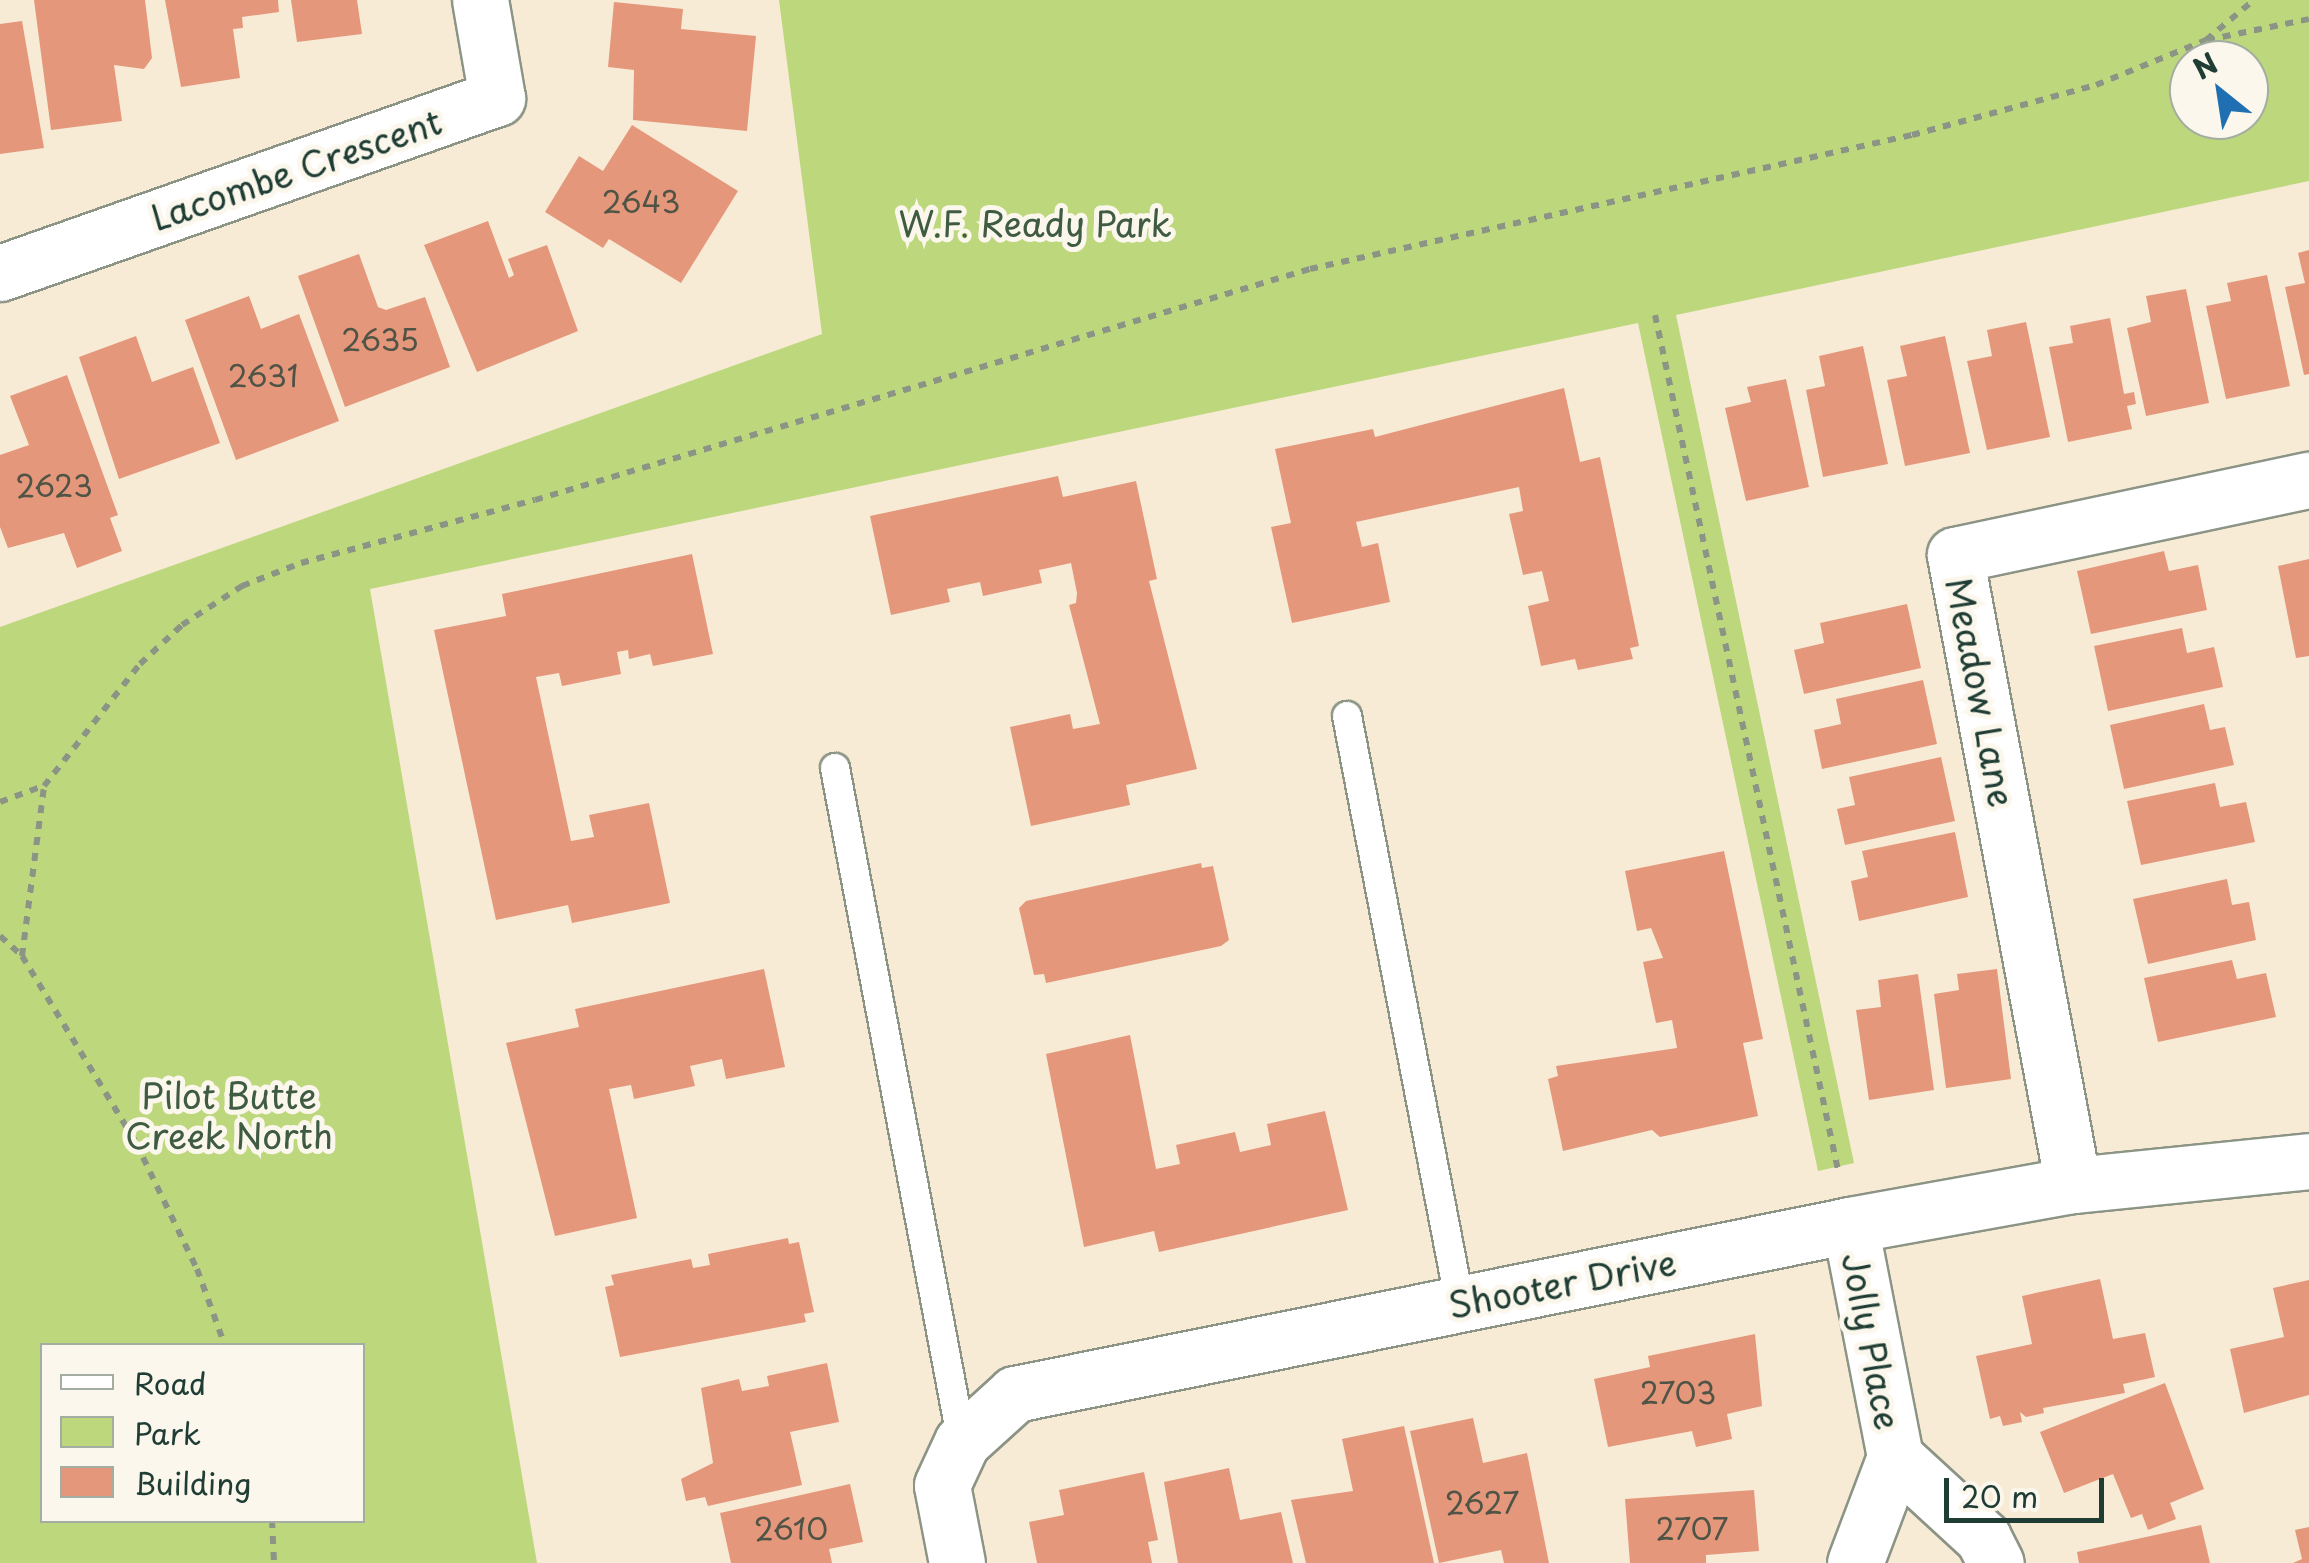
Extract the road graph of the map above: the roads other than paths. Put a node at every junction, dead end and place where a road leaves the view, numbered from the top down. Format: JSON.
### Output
{"nodes":[{"id":1,"x":480,"y":0,"type":"edge"},
{"id":2,"x":0,"y":273,"type":"edge"},
{"id":3,"x":2309,"y":480,"type":"edge"},
{"id":4,"x":1347,"y":716,"type":"dead end"},
{"id":5,"x":835,"y":768,"type":"dead end"},
{"id":6,"x":2309,"y":1161,"type":"edge"},
{"id":7,"x":2073,"y":1186,"type":"junction"},
{"id":8,"x":1850,"y":1226,"type":"junction"},
{"id":9,"x":1460,"y":1304,"type":"junction"},
{"id":10,"x":962,"y":1442,"type":"junction"},
{"id":11,"x":1895,"y":1457,"type":"junction"},
{"id":12,"x":957,"y":1563,"type":"edge"},
{"id":13,"x":1856,"y":1563,"type":"edge"},
{"id":14,"x":1996,"y":1563,"type":"edge"}],
"edges":[{"from":1,"to":2,"type":"street","name":"Lacombe Crescent"},
{"from":3,"to":7,"type":"street","name":"Meadow Lane"},
{"from":4,"to":9,"type":"lane"},
{"from":5,"to":10,"type":"lane"},
{"from":6,"to":7,"type":"street","name":"Shooter Drive"},
{"from":7,"to":8,"type":"street","name":"Shooter Drive"},
{"from":8,"to":9,"type":"street","name":"Shooter Drive"},
{"from":8,"to":11,"type":"street","name":"Jolly Place"},
{"from":9,"to":10,"type":"street","name":"Shooter Drive"},
{"from":10,"to":12,"type":"street","name":"Shooter Drive"},
{"from":11,"to":13,"type":"street","name":"Jolly Place"},
{"from":11,"to":14,"type":"street","name":"Jolly Place"}]}
